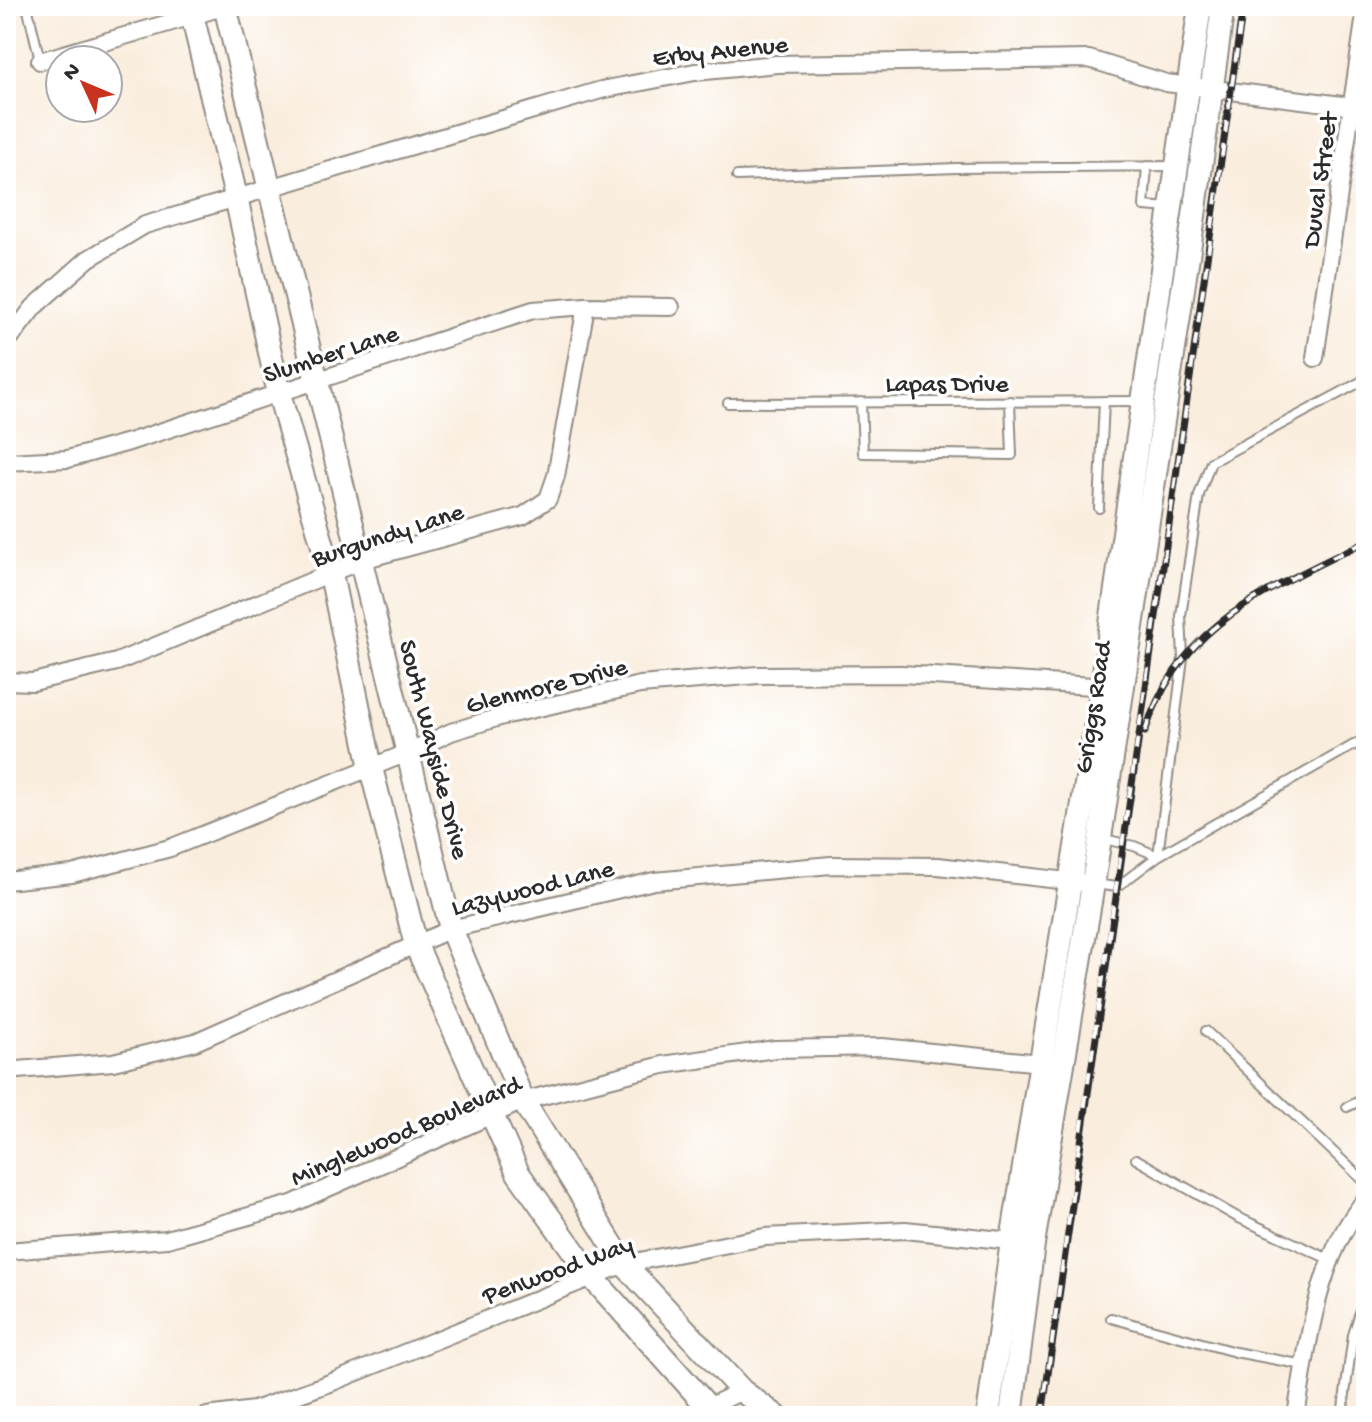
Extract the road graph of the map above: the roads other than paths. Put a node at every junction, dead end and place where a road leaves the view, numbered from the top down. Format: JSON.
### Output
{"nodes":[{"id":1,"x":27,"y":6,"type":"edge"},
{"id":2,"x":225,"y":6,"type":"edge"},
{"id":3,"x":1200,"y":6,"type":"edge"},
{"id":4,"x":1223,"y":6,"type":"edge"},
{"id":5,"x":1366,"y":8,"type":"edge"},
{"id":6,"x":191,"y":11,"type":"edge"},
{"id":7,"x":40,"y":61,"type":"joint"},
{"id":8,"x":1200,"y":86,"type":"junction"},
{"id":9,"x":1359,"y":108,"type":"edge"},
{"id":10,"x":1147,"y":166,"type":"junction"},
{"id":11,"x":1177,"y":166,"type":"junction"},
{"id":12,"x":737,"y":176,"type":"dead end"},
{"id":13,"x":268,"y":187,"type":"junction"},
{"id":14,"x":236,"y":197,"type":"junction"},
{"id":15,"x":1171,"y":208,"type":"junction"},
{"id":16,"x":586,"y":306,"type":"junction"},
{"id":17,"x":671,"y":307,"type":"dead end"},
{"id":18,"x":6,"y":343,"type":"edge"},
{"id":19,"x":1315,"y":358,"type":"dead end"},
{"id":20,"x":1366,"y":379,"type":"edge"},
{"id":21,"x":315,"y":383,"type":"junction"},
{"id":22,"x":279,"y":394,"type":"junction"},
{"id":23,"x":1010,"y":401,"type":"junction"},
{"id":24,"x":1104,"y":401,"type":"junction"},
{"id":25,"x":1142,"y":401,"type":"junction"},
{"id":26,"x":1166,"y":401,"type":"junction"},
{"id":27,"x":861,"y":402,"type":"junction"},
{"id":28,"x":728,"y":403,"type":"dead end"},
{"id":29,"x":6,"y":462,"type":"edge"},
{"id":30,"x":1099,"y":508,"type":"dead end"},
{"id":31,"x":362,"y":560,"type":"junction"},
{"id":32,"x":331,"y":574,"type":"junction"},
{"id":33,"x":6,"y":681,"type":"edge"},
{"id":34,"x":1112,"y":687,"type":"junction"},
{"id":35,"x":1366,"y":738,"type":"edge"},
{"id":36,"x":407,"y":753,"type":"junction"},
{"id":37,"x":371,"y":768,"type":"junction"},
{"id":38,"x":1099,"y":838,"type":"junction"},
{"id":39,"x":1158,"y":856,"type":"junction"},
{"id":40,"x":6,"y":881,"type":"edge"},
{"id":41,"x":1069,"y":881,"type":"junction"},
{"id":42,"x":1093,"y":884,"type":"junction"},
{"id":43,"x":451,"y":929,"type":"junction"},
{"id":44,"x":416,"y":945,"type":"junction"},
{"id":45,"x":1206,"y":1031,"type":"dead end"},
{"id":46,"x":1051,"y":1064,"type":"junction"},
{"id":47,"x":6,"y":1071,"type":"edge"},
{"id":48,"x":1366,"y":1098,"type":"edge"},
{"id":49,"x":523,"y":1101,"type":"junction"},
{"id":50,"x":1347,"y":1107,"type":"dead end"},
{"id":51,"x":491,"y":1115,"type":"junction"},
{"id":52,"x":1136,"y":1159,"type":"dead end"},
{"id":53,"x":1366,"y":1183,"type":"edge"},
{"id":54,"x":1366,"y":1199,"type":"edge"},
{"id":55,"x":1360,"y":1216,"type":"edge"},
{"id":56,"x":1023,"y":1242,"type":"junction"},
{"id":57,"x":6,"y":1251,"type":"edge"},
{"id":58,"x":1331,"y":1260,"type":"junction"},
{"id":59,"x":624,"y":1264,"type":"junction"},
{"id":60,"x":592,"y":1277,"type":"junction"},
{"id":61,"x":1366,"y":1293,"type":"edge"},
{"id":62,"x":1111,"y":1318,"type":"dead end"},
{"id":63,"x":1304,"y":1365,"type":"junction"},
{"id":64,"x":742,"y":1391,"type":"junction"},
{"id":65,"x":704,"y":1413,"type":"edge"},
{"id":66,"x":207,"y":1416,"type":"edge"},
{"id":67,"x":776,"y":1416,"type":"edge"},
{"id":68,"x":988,"y":1416,"type":"edge"},
{"id":69,"x":1011,"y":1416,"type":"edge"},
{"id":70,"x":1296,"y":1416,"type":"edge"},
{"id":71,"x":1342,"y":1416,"type":"edge"}],
"edges":[{"from":1,"to":7,"type":"lane"},
{"from":2,"to":6,"type":"street"},
{"from":2,"to":13,"type":"main road","name":"South Wayside Drive"},
{"from":3,"to":8,"type":"main road","name":"Griggs Road"},
{"from":4,"to":8,"type":"main road","name":"Griggs Road"},
{"from":5,"to":9,"type":"street","name":"Duval Street"},
{"from":6,"to":7,"type":"street"},
{"from":6,"to":14,"type":"main road"},
{"from":8,"to":9,"type":"street","name":"Erby Avenue"},
{"from":8,"to":11,"type":"main road","name":"Griggs Road"},
{"from":8,"to":13,"type":"street","name":"Erby Avenue"},
{"from":8,"to":26,"type":"main road","name":"Griggs Road"},
{"from":9,"to":19,"type":"street","name":"Duval Street"},
{"from":10,"to":11,"type":"lane"},
{"from":10,"to":12,"type":"lane"},
{"from":10,"to":15,"type":"lane"},
{"from":11,"to":15,"type":"main road","name":"Griggs Road"},
{"from":13,"to":14,"type":"street","name":"Erby Avenue"},
{"from":13,"to":21,"type":"main road","name":"South Wayside Drive"},
{"from":14,"to":18,"type":"street","name":"Erby Avenue"},
{"from":14,"to":22,"type":"main road"},
{"from":15,"to":25,"type":"main road","name":"Griggs Road"},
{"from":16,"to":17,"type":"street","name":"Slumber Lane"},
{"from":16,"to":21,"type":"street","name":"Slumber Lane"},
{"from":16,"to":31,"type":"street","name":"Burgundy Lane"},
{"from":20,"to":39,"type":"lane"},
{"from":21,"to":22,"type":"street","name":"Slumber Lane"},
{"from":21,"to":31,"type":"main road","name":"South Wayside Drive"},
{"from":22,"to":29,"type":"street","name":"Slumber Lane"},
{"from":22,"to":32,"type":"main road"},
{"from":23,"to":24,"type":"lane","name":"Lapas Drive"},
{"from":23,"to":27,"type":"lane","name":"Lapas Drive"},
{"from":23,"to":27,"type":"lane"},
{"from":24,"to":25,"type":"lane","name":"Lapas Drive"},
{"from":24,"to":30,"type":"lane"},
{"from":25,"to":26,"type":"lane","name":"Lapas Drive"},
{"from":25,"to":34,"type":"main road","name":"Griggs Road"},
{"from":26,"to":34,"type":"main road","name":"Griggs Road"},
{"from":27,"to":28,"type":"lane","name":"Lapas Drive"},
{"from":31,"to":32,"type":"street","name":"Burgundy Lane"},
{"from":31,"to":36,"type":"main road","name":"South Wayside Drive"},
{"from":32,"to":33,"type":"street","name":"Burgundy Lane"},
{"from":32,"to":37,"type":"main road"},
{"from":34,"to":36,"type":"street","name":"Glenmore Drive"},
{"from":34,"to":38,"type":"main road","name":"Griggs Road"},
{"from":34,"to":41,"type":"main road","name":"Griggs Road"},
{"from":35,"to":39,"type":"lane"},
{"from":36,"to":37,"type":"street","name":"Glenmore Drive"},
{"from":36,"to":43,"type":"main road","name":"South Wayside Drive"},
{"from":37,"to":40,"type":"street","name":"Glenmore Drive"},
{"from":37,"to":44,"type":"main road"},
{"from":38,"to":39,"type":"lane"},
{"from":38,"to":42,"type":"main road","name":"Griggs Road"},
{"from":39,"to":42,"type":"lane"},
{"from":41,"to":42,"type":"street","name":"Lazywood Lane"},
{"from":41,"to":43,"type":"street","name":"Lazywood Lane"},
{"from":41,"to":46,"type":"main road","name":"Griggs Road"},
{"from":42,"to":46,"type":"main road","name":"Griggs Road"},
{"from":43,"to":44,"type":"street","name":"Lazywood Lane"},
{"from":43,"to":49,"type":"main road","name":"South Wayside Drive"},
{"from":44,"to":47,"type":"street","name":"Lazywood Lane"},
{"from":44,"to":51,"type":"main road"},
{"from":45,"to":53,"type":"lane"},
{"from":46,"to":49,"type":"street","name":"Minglewood Boulevard"},
{"from":46,"to":56,"type":"main road","name":"Griggs Road"},
{"from":48,"to":50,"type":"lane"},
{"from":49,"to":51,"type":"street","name":"Minglewood Boulevard"},
{"from":49,"to":59,"type":"main road","name":"South Wayside Drive"},
{"from":51,"to":57,"type":"street","name":"Minglewood Boulevard"},
{"from":51,"to":60,"type":"main road"},
{"from":52,"to":58,"type":"lane"},
{"from":54,"to":55,"type":"street"},
{"from":55,"to":58,"type":"street"},
{"from":56,"to":59,"type":"street","name":"Penwood Way"},
{"from":56,"to":68,"type":"main road","name":"Griggs Road"},
{"from":56,"to":69,"type":"main road","name":"Griggs Road"},
{"from":58,"to":63,"type":"street"},
{"from":59,"to":60,"type":"street","name":"Penwood Way"},
{"from":59,"to":64,"type":"main road","name":"South Wayside Drive"},
{"from":60,"to":65,"type":"main road"},
{"from":60,"to":66,"type":"street","name":"Penwood Way"},
{"from":61,"to":71,"type":"lane"},
{"from":62,"to":63,"type":"lane"},
{"from":63,"to":70,"type":"street"},
{"from":64,"to":65,"type":"street"},
{"from":64,"to":67,"type":"main road","name":"South Wayside Drive"}]}
